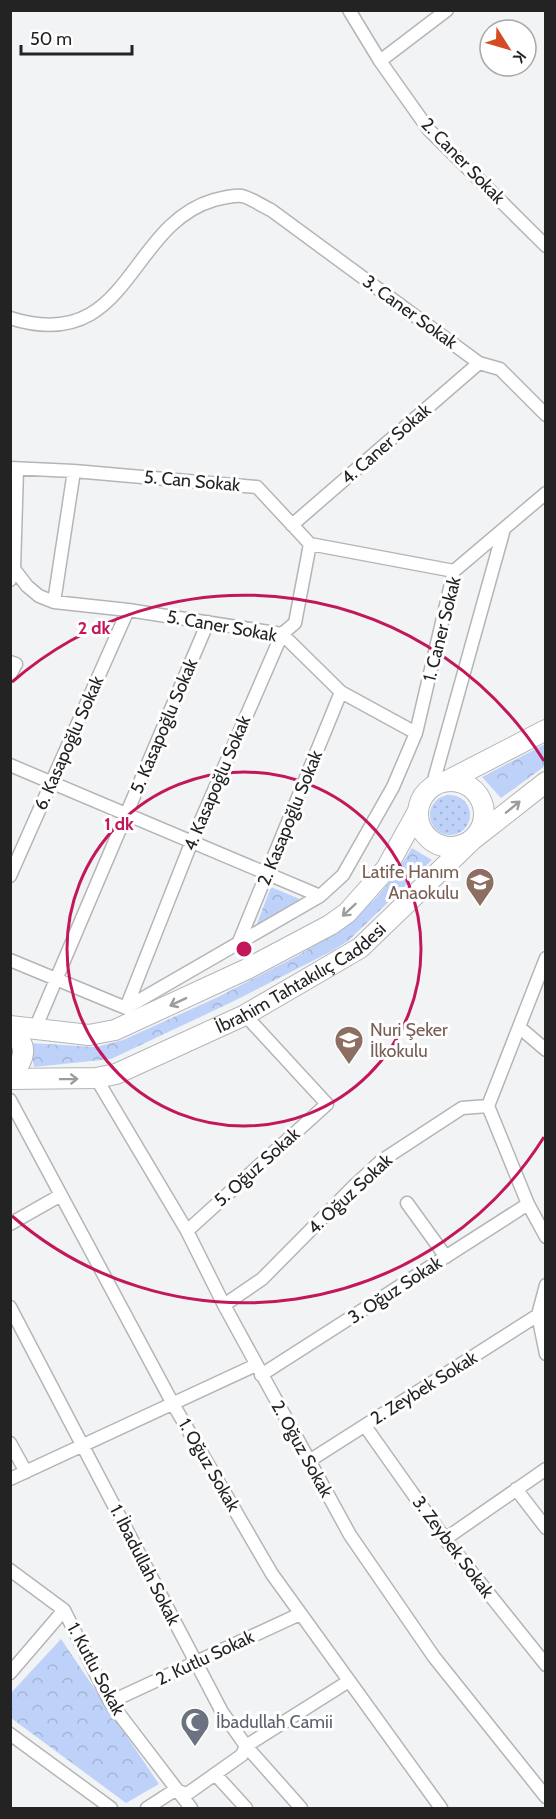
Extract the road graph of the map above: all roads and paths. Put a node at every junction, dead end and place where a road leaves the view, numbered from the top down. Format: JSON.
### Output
{"nodes":[{"id":1,"x":349,"y":10,"type":"edge"},
{"id":2,"x":447,"y":10,"type":"edge"},
{"id":3,"x":380,"y":61,"type":"junction"},
{"id":4,"x":546,"y":246,"type":"edge"},
{"id":5,"x":10,"y":318,"type":"edge"},
{"id":6,"x":479,"y":363,"type":"junction"},
{"id":7,"x":546,"y":414,"type":"edge"},
{"id":8,"x":14,"y":469,"type":"edge"},
{"id":9,"x":74,"y":471,"type":"junction"},
{"id":10,"x":546,"y":493,"type":"edge"},
{"id":11,"x":292,"y":525,"type":"junction"},
{"id":12,"x":504,"y":529,"type":"junction"},
{"id":13,"x":310,"y":544,"type":"junction"},
{"id":14,"x":454,"y":571,"type":"junction"},
{"id":15,"x":12,"y":572,"type":"edge"},
{"id":16,"x":54,"y":602,"type":"junction"},
{"id":17,"x":128,"y":610,"type":"junction"},
{"id":18,"x":208,"y":622,"type":"junction"},
{"id":19,"x":282,"y":634,"type":"junction"},
{"id":20,"x":10,"y":662,"type":"edge"},
{"id":21,"x":10,"y":675,"type":"edge"},
{"id":22,"x":341,"y":692,"type":"junction"},
{"id":23,"x":546,"y":730,"type":"edge"},
{"id":24,"x":416,"y":733,"type":"junction"},
{"id":25,"x":10,"y":765,"type":"edge"},
{"id":26,"x":52,"y":782,"type":"junction"},
{"id":27,"x":546,"y":782,"type":"edge"},
{"id":28,"x":440,"y":783,"type":"junction"},
{"id":29,"x":418,"y":811,"type":"junction"},
{"id":30,"x":126,"y":814,"type":"junction"},
{"id":31,"x":472,"y":840,"type":"junction"},
{"id":32,"x":192,"y":841,"type":"junction"},
{"id":33,"x":267,"y":874,"type":"junction"},
{"id":34,"x":10,"y":876,"type":"edge"},
{"id":35,"x":320,"y":896,"type":"junction"},
{"id":36,"x":238,"y":944,"type":"junction"},
{"id":37,"x":546,"y":958,"type":"edge"},
{"id":38,"x":10,"y":960,"type":"edge"},
{"id":39,"x":55,"y":978,"type":"junction"},
{"id":40,"x":245,"y":1015,"type":"junction"},
{"id":41,"x":128,"y":1016,"type":"junction"},
{"id":42,"x":519,"y":1027,"type":"junction"},
{"id":43,"x":10,"y":1028,"type":"edge"},
{"id":44,"x":35,"y":1029,"type":"junction"},
{"id":45,"x":546,"y":1050,"type":"edge"},
{"id":46,"x":10,"y":1078,"type":"edge"},
{"id":47,"x":96,"y":1078,"type":"junction"},
{"id":48,"x":10,"y":1100,"type":"edge"},
{"id":49,"x":488,"y":1106,"type":"junction"},
{"id":50,"x":62,"y":1195,"type":"junction"},
{"id":51,"x":408,"y":1203,"type":"dead end"},
{"id":52,"x":528,"y":1204,"type":"junction"},
{"id":53,"x":10,"y":1224,"type":"edge"},
{"id":54,"x":187,"y":1231,"type":"junction"},
{"id":55,"x":546,"y":1237,"type":"edge"},
{"id":56,"x":446,"y":1257,"type":"junction"},
{"id":57,"x":546,"y":1285,"type":"edge"},
{"id":58,"x":224,"y":1305,"type":"junction"},
{"id":59,"x":10,"y":1307,"type":"edge"},
{"id":60,"x":538,"y":1315,"type":"junction"},
{"id":61,"x":546,"y":1354,"type":"edge"},
{"id":62,"x":259,"y":1370,"type":"junction"},
{"id":63,"x":173,"y":1404,"type":"junction"},
{"id":64,"x":365,"y":1426,"type":"junction"},
{"id":65,"x":10,"y":1443,"type":"edge"},
{"id":66,"x":83,"y":1445,"type":"junction"},
{"id":67,"x":309,"y":1461,"type":"junction"},
{"id":68,"x":546,"y":1469,"type":"edge"},
{"id":69,"x":26,"y":1472,"type":"junction"},
{"id":70,"x":10,"y":1479,"type":"edge"},
{"id":71,"x":516,"y":1490,"type":"junction"},
{"id":72,"x":546,"y":1528,"type":"edge"},
{"id":73,"x":445,"y":1539,"type":"junction"},
{"id":74,"x":10,"y":1570,"type":"edge"},
{"id":75,"x":64,"y":1610,"type":"junction"},
{"id":76,"x":300,"y":1614,"type":"junction"},
{"id":77,"x":544,"y":1660,"type":"edge"},
{"id":78,"x":196,"y":1662,"type":"junction"},
{"id":79,"x":10,"y":1673,"type":"edge"},
{"id":80,"x":349,"y":1681,"type":"junction"},
{"id":81,"x":110,"y":1702,"type":"junction"},
{"id":82,"x":10,"y":1734,"type":"edge"},
{"id":83,"x":246,"y":1746,"type":"junction"},
{"id":84,"x":215,"y":1774,"type":"junction"},
{"id":85,"x":175,"y":1790,"type":"junction"},
{"id":86,"x":546,"y":1797,"type":"edge"},
{"id":87,"x":111,"y":1809,"type":"edge"},
{"id":88,"x":147,"y":1809,"type":"edge"},
{"id":89,"x":191,"y":1809,"type":"edge"},
{"id":90,"x":246,"y":1809,"type":"edge"},
{"id":91,"x":301,"y":1809,"type":"edge"},
{"id":92,"x":441,"y":1809,"type":"edge"}],
"edges":[{"from":1,"to":3,"type":"street","name":"2. Caner Sokak"},
{"from":2,"to":3,"type":"street"},
{"from":3,"to":4,"type":"street","name":"2. Caner Sokak"},
{"from":5,"to":6,"type":"street","name":"3. Caner Sokak"},
{"from":6,"to":7,"type":"street","name":"3. Caner Sokak"},
{"from":6,"to":11,"type":"street","name":"4. Caner Sokak"},
{"from":8,"to":9,"type":"street","name":"5. Can Sokak"},
{"from":8,"to":15,"type":"street"},
{"from":9,"to":11,"type":"street","name":"5. Can Sokak"},
{"from":9,"to":16,"type":"street"},
{"from":10,"to":12,"type":"street","name":"1. Caner Sokak"},
{"from":11,"to":13,"type":"street","name":"5. Can Sokak"},
{"from":12,"to":14,"type":"street","name":"1. Caner Sokak"},
{"from":12,"to":28,"type":"street"},
{"from":13,"to":14,"type":"street"},
{"from":13,"to":19,"type":"street","name":"4. Kasapoğlu Sokak"},
{"from":14,"to":24,"type":"street","name":"1. Caner Sokak"},
{"from":15,"to":16,"type":"street","name":"5. Caner Sokak"},
{"from":16,"to":17,"type":"street","name":"5. Caner Sokak"},
{"from":17,"to":18,"type":"street","name":"5. Caner Sokak"},
{"from":17,"to":26,"type":"street","name":"6. Kasapoğlu Sokak"},
{"from":18,"to":19,"type":"street","name":"5. Caner Sokak"},
{"from":18,"to":30,"type":"street","name":"5. Kasapoğlu Sokak"},
{"from":19,"to":22,"type":"street","name":"5. Caner Sokak"},
{"from":19,"to":32,"type":"street","name":"4. Kasapoğlu Sokak"},
{"from":20,"to":21,"type":"street"},
{"from":22,"to":24,"type":"street","name":"5. Caner Sokak"},
{"from":22,"to":33,"type":"street","name":"2. Kasapoğlu Sokak"},
{"from":23,"to":28,"type":"main road"},
{"from":24,"to":35,"type":"street","name":"1. Caner Sokak"},
{"from":25,"to":26,"type":"street"},
{"from":26,"to":30,"type":"street"},
{"from":26,"to":34,"type":"street","name":"6. Kasapoğlu Sokak"},
{"from":31,"to":27,"type":"main road","name":"İbrahim Tahtakılıç Caddesi","one_way":true},
{"from":28,"to":29,"type":"main road"},
{"from":28,"to":31,"type":"main road"},
{"from":29,"to":31,"type":"main road"},
{"from":29,"to":41,"type":"main road","name":"İbrahim Tahtakılıç Caddesi","one_way":true},
{"from":30,"to":32,"type":"street"},
{"from":30,"to":39,"type":"street","name":"5. Kasapoğlu Sokak"},
{"from":31,"to":40,"type":"main road","name":"İbrahim Tahtakılıç Caddesi"},
{"from":32,"to":33,"type":"street"},
{"from":32,"to":41,"type":"street","name":"4. Kasapoğlu Sokak"},
{"from":33,"to":35,"type":"street"},
{"from":33,"to":36,"type":"street","name":"2. Kasapoğlu Sokak"},
{"from":35,"to":36,"type":"street","name":"1. Caner Sokak"},
{"from":36,"to":41,"type":"street","name":"1. Caner Sokak"},
{"from":37,"to":42,"type":"street"},
{"from":38,"to":39,"type":"street"},
{"from":39,"to":41,"type":"street"},
{"from":39,"to":44,"type":"street","name":"5. Kasapoğlu Sokak"},
{"from":40,"to":47,"type":"main road","name":"İbrahim Tahtakılıç Caddesi"},
{"from":40,"to":54,"type":"street","name":"5. Oğuz Sokak"},
{"from":41,"to":44,"type":"main road","name":"İbrahim Tahtakılıç Caddesi"},
{"from":42,"to":45,"type":"street"},
{"from":42,"to":49,"type":"street"},
{"from":43,"to":44,"type":"main road","name":"İbrahim Tahtakılıç Caddesi"},
{"from":43,"to":46,"type":"main road"},
{"from":46,"to":47,"type":"main road","name":"İbrahim Tahtakılıç Caddesi","one_way":true},
{"from":47,"to":54,"type":"street","name":"2. Oğuz Sokak"},
{"from":48,"to":50,"type":"street","name":"1. Oğuz Sokak"},
{"from":49,"to":52,"type":"street"},
{"from":49,"to":58,"type":"street","name":"4. Oğuz Sokak"},
{"from":50,"to":53,"type":"street"},
{"from":50,"to":63,"type":"street","name":"1. Oğuz Sokak"},
{"from":51,"to":56,"type":"street"},
{"from":52,"to":55,"type":"street"},
{"from":52,"to":56,"type":"street","name":"3. Oğuz Sokak"},
{"from":54,"to":58,"type":"street","name":"2. Oğuz Sokak"},
{"from":56,"to":62,"type":"street","name":"3. Oğuz Sokak"},
{"from":57,"to":60,"type":"street"},
{"from":58,"to":62,"type":"street","name":"2. Oğuz Sokak"},
{"from":59,"to":66,"type":"street","name":"1. İbadullah Sokak"},
{"from":60,"to":61,"type":"street"},
{"from":60,"to":64,"type":"street","name":"2. Zeybek Sokak"},
{"from":62,"to":63,"type":"street","name":"3. Oğuz Sokak"},
{"from":62,"to":67,"type":"street","name":"2. Oğuz Sokak"},
{"from":63,"to":66,"type":"street","name":"3. Oğuz Sokak"},
{"from":63,"to":76,"type":"street","name":"1. Oğuz Sokak"},
{"from":64,"to":67,"type":"street","name":"2. Zeybek Sokak"},
{"from":64,"to":73,"type":"street","name":"3. Zeybek Sokak"},
{"from":65,"to":69,"type":"street"},
{"from":66,"to":69,"type":"street","name":"3. Oğuz Sokak"},
{"from":66,"to":78,"type":"street","name":"1. İbadullah Sokak"},
{"from":67,"to":86,"type":"street","name":"2. Oğuz Sokak"},
{"from":68,"to":71,"type":"street"},
{"from":69,"to":70,"type":"street","name":"3. Oğuz Sokak"},
{"from":71,"to":72,"type":"street"},
{"from":71,"to":73,"type":"street"},
{"from":73,"to":77,"type":"street","name":"3. Zeybek Sokak"},
{"from":74,"to":75,"type":"street","name":"1. Kutlu Sokak"},
{"from":75,"to":79,"type":"street"},
{"from":75,"to":81,"type":"street","name":"1. Kutlu Sokak"},
{"from":76,"to":78,"type":"street","name":"2. Kutlu Sokak"},
{"from":76,"to":80,"type":"street","name":"1. Oğuz Sokak"},
{"from":78,"to":81,"type":"street","name":"2. Kutlu Sokak"},
{"from":78,"to":83,"type":"street","name":"1. İbadullah Sokak"},
{"from":80,"to":83,"type":"street"},
{"from":80,"to":92,"type":"street","name":"1. Oğuz Sokak"},
{"from":81,"to":85,"type":"street","name":"1. Kutlu Sokak"},
{"from":82,"to":87,"type":"street"},
{"from":83,"to":84,"type":"street"},
{"from":83,"to":91,"type":"street","name":"1. İbadullah Sokak"},
{"from":84,"to":85,"type":"street"},
{"from":84,"to":90,"type":"street"},
{"from":85,"to":88,"type":"street"},
{"from":85,"to":89,"type":"street","name":"1. Kutlu Sokak"}]}
